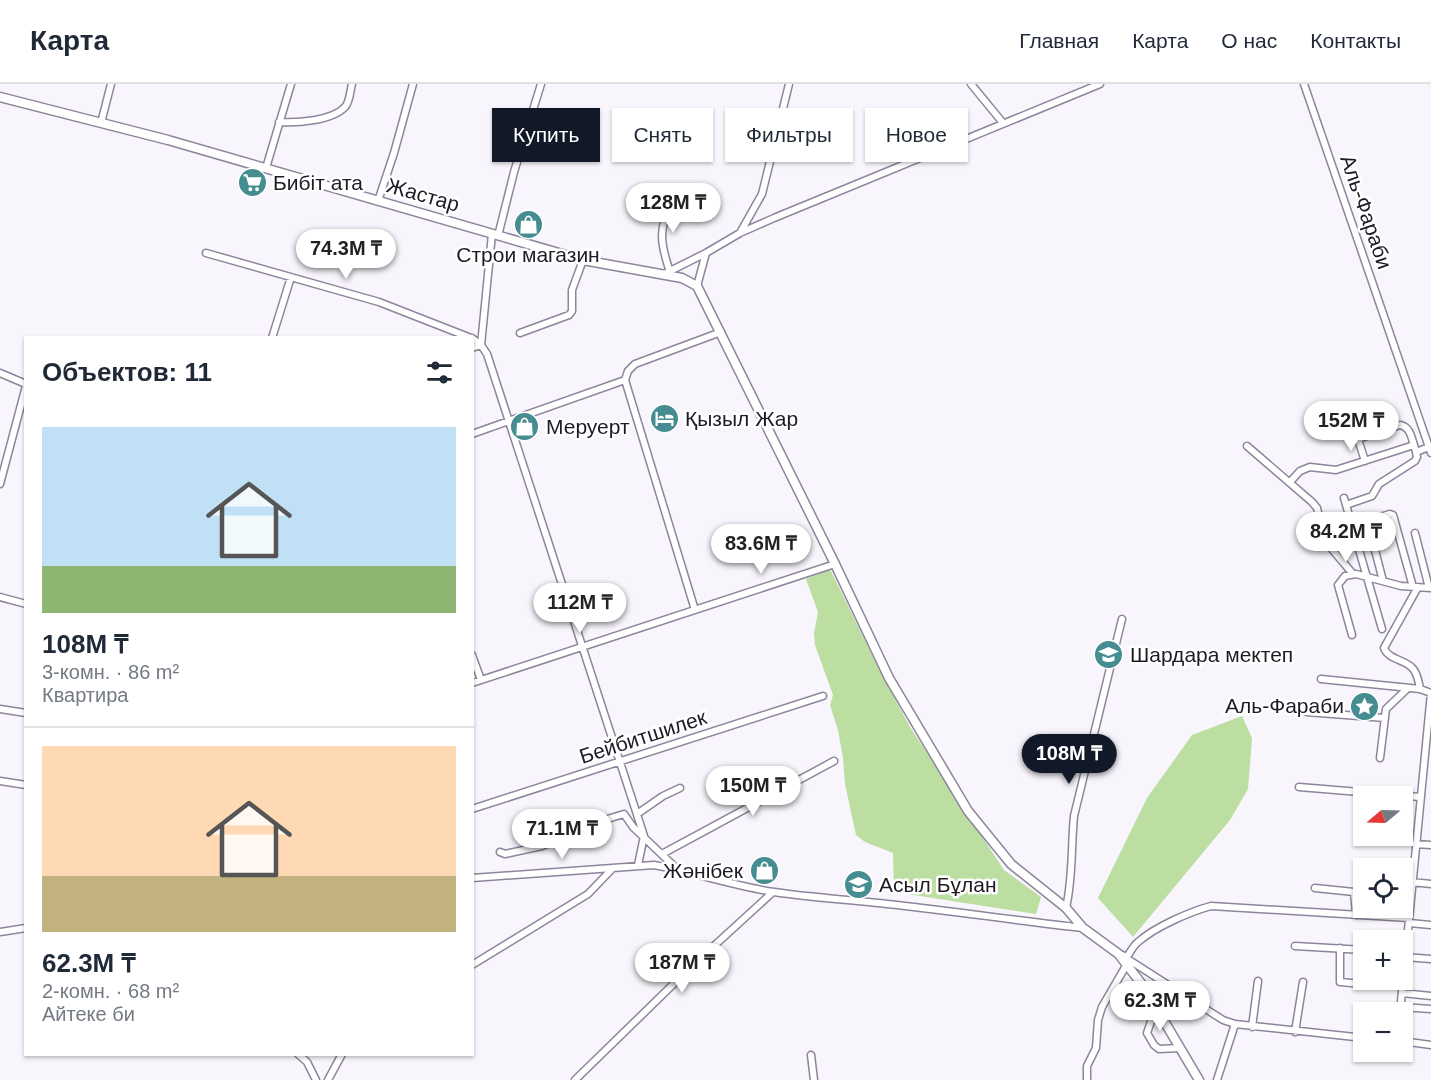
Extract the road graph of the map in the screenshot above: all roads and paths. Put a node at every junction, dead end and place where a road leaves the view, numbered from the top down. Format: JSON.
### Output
{"nodes":[{"id":1,"x":111,"y":84,"type":"edge"},
{"id":2,"x":291,"y":84,"type":"edge"},
{"id":3,"x":352,"y":84,"type":"edge"},
{"id":4,"x":413,"y":84,"type":"edge"},
{"id":5,"x":541,"y":84,"type":"edge"},
{"id":6,"x":789,"y":84,"type":"edge"},
{"id":7,"x":971,"y":84,"type":"edge"},
{"id":8,"x":1100,"y":84,"type":"edge"},
{"id":9,"x":1304,"y":84,"type":"edge"},
{"id":10,"x":0,"y":98,"type":"edge"},
{"id":11,"x":279,"y":122,"type":"junction"},
{"id":12,"x":101,"y":123,"type":"junction"},
{"id":13,"x":1003,"y":123,"type":"junction"},
{"id":14,"x":266,"y":168,"type":"junction"},
{"id":15,"x":670,"y":196,"type":"dead end"},
{"id":16,"x":378,"y":201,"type":"junction"},
{"id":17,"x":740,"y":233,"type":"junction"},
{"id":18,"x":495,"y":235,"type":"junction"},
{"id":19,"x":206,"y":253,"type":"dead end"},
{"id":20,"x":706,"y":253,"type":"junction"},
{"id":21,"x":584,"y":260,"type":"junction"},
{"id":22,"x":666,"y":273,"type":"junction"},
{"id":23,"x":291,"y":276,"type":"junction"},
{"id":24,"x":697,"y":286,"type":"junction"},
{"id":25,"x":721,"y":332,"type":"junction"},
{"id":26,"x":520,"y":333,"type":"dead end"},
{"id":27,"x":273,"y":336,"type":"edge"},
{"id":28,"x":467,"y":336,"type":"edge"},
{"id":29,"x":474,"y":340,"type":"edge"},
{"id":30,"x":481,"y":345,"type":"junction"},
{"id":31,"x":474,"y":347,"type":"edge"},
{"id":32,"x":0,"y":373,"type":"edge"},
{"id":33,"x":625,"y":380,"type":"junction"},
{"id":34,"x":24,"y":384,"type":"edge"},
{"id":35,"x":24,"y":393,"type":"edge"},
{"id":36,"x":1349,"y":411,"type":"dead end"},
{"id":37,"x":508,"y":422,"type":"junction"},
{"id":38,"x":474,"y":433,"type":"edge"},
{"id":39,"x":1358,"y":439,"type":"junction"},
{"id":40,"x":1247,"y":446,"type":"dead end"},
{"id":41,"x":1415,"y":449,"type":"junction"},
{"id":42,"x":1430,"y":450,"type":"edge"},
{"id":43,"x":1365,"y":460,"type":"junction"},
{"id":44,"x":1290,"y":482,"type":"junction"},
{"id":45,"x":0,"y":484,"type":"edge"},
{"id":46,"x":1344,"y":498,"type":"dead end"},
{"id":47,"x":1346,"y":505,"type":"junction"},
{"id":48,"x":1415,"y":533,"type":"dead end"},
{"id":49,"x":835,"y":564,"type":"junction"},
{"id":50,"x":1353,"y":574,"type":"junction"},
{"id":51,"x":1367,"y":577,"type":"junction"},
{"id":52,"x":1383,"y":581,"type":"junction"},
{"id":53,"x":1415,"y":587,"type":"junction"},
{"id":54,"x":1430,"y":588,"type":"edge"},
{"id":55,"x":0,"y":597,"type":"edge"},
{"id":56,"x":24,"y":603,"type":"edge"},
{"id":57,"x":694,"y":610,"type":"junction"},
{"id":58,"x":1122,"y":619,"type":"dead end"},
{"id":59,"x":1382,"y":629,"type":"dead end"},
{"id":60,"x":1352,"y":635,"type":"dead end"},
{"id":61,"x":581,"y":646,"type":"junction"},
{"id":62,"x":474,"y":661,"type":"edge"},
{"id":63,"x":1321,"y":679,"type":"dead end"},
{"id":64,"x":481,"y":680,"type":"junction"},
{"id":65,"x":474,"y":682,"type":"edge"},
{"id":66,"x":1408,"y":688,"type":"junction"},
{"id":67,"x":1420,"y":689,"type":"junction"},
{"id":68,"x":1431,"y":693,"type":"edge"},
{"id":69,"x":823,"y":696,"type":"dead end"},
{"id":70,"x":0,"y":709,"type":"edge"},
{"id":71,"x":1305,"y":712,"type":"dead end"},
{"id":72,"x":24,"y":713,"type":"edge"},
{"id":73,"x":1385,"y":718,"type":"junction"},
{"id":74,"x":1428,"y":746,"type":"edge"},
{"id":75,"x":1380,"y":758,"type":"dead end"},
{"id":76,"x":834,"y":761,"type":"dead end"},
{"id":77,"x":621,"y":762,"type":"junction"},
{"id":78,"x":0,"y":781,"type":"edge"},
{"id":79,"x":24,"y":785,"type":"edge"},
{"id":80,"x":1299,"y":787,"type":"dead end"},
{"id":81,"x":680,"y":788,"type":"dead end"},
{"id":82,"x":1420,"y":797,"type":"junction"},
{"id":83,"x":474,"y":807,"type":"edge"},
{"id":84,"x":637,"y":814,"type":"junction"},
{"id":85,"x":644,"y":836,"type":"junction"},
{"id":86,"x":1415,"y":844,"type":"junction"},
{"id":87,"x":1431,"y":845,"type":"edge"},
{"id":88,"x":500,"y":852,"type":"dead end"},
{"id":89,"x":662,"y":854,"type":"junction"},
{"id":90,"x":638,"y":865,"type":"junction"},
{"id":91,"x":613,"y":868,"type":"junction"},
{"id":92,"x":676,"y":869,"type":"junction"},
{"id":93,"x":1413,"y":869,"type":"edge"},
{"id":94,"x":474,"y":878,"type":"edge"},
{"id":95,"x":1413,"y":882,"type":"edge"},
{"id":96,"x":1431,"y":884,"type":"edge"},
{"id":97,"x":1315,"y":888,"type":"dead end"},
{"id":98,"x":773,"y":892,"type":"junction"},
{"id":99,"x":1353,"y":892,"type":"edge"},
{"id":100,"x":1066,"y":908,"type":"junction"},
{"id":101,"x":1353,"y":915,"type":"edge"},
{"id":102,"x":1382,"y":918,"type":"edge"},
{"id":103,"x":1409,"y":918,"type":"edge"},
{"id":104,"x":1409,"y":921,"type":"junction"},
{"id":105,"x":1431,"y":925,"type":"edge"},
{"id":106,"x":24,"y":928,"type":"edge"},
{"id":107,"x":1083,"y":928,"type":"junction"},
{"id":108,"x":1408,"y":930,"type":"edge"},
{"id":109,"x":0,"y":932,"type":"edge"},
{"id":110,"x":1295,"y":946,"type":"dead end"},
{"id":111,"x":1340,"y":948,"type":"junction"},
{"id":112,"x":1353,"y":949,"type":"edge"},
{"id":113,"x":1413,"y":956,"type":"edge"},
{"id":114,"x":1124,"y":959,"type":"junction"},
{"id":115,"x":1431,"y":959,"type":"edge"},
{"id":116,"x":474,"y":964,"type":"edge"},
{"id":117,"x":1258,"y":981,"type":"dead end"},
{"id":118,"x":1303,"y":982,"type":"dead end"},
{"id":119,"x":1353,"y":983,"type":"edge"},
{"id":120,"x":1402,"y":990,"type":"edge"},
{"id":121,"x":1402,"y":993,"type":"junction"},
{"id":122,"x":1431,"y":996,"type":"edge"},
{"id":123,"x":1401,"y":1002,"type":"edge"},
{"id":124,"x":1156,"y":1007,"type":"junction"},
{"id":125,"x":1431,"y":1009,"type":"edge"},
{"id":126,"x":1413,"y":1010,"type":"edge"},
{"id":127,"x":1235,"y":1024,"type":"junction"},
{"id":128,"x":1252,"y":1026,"type":"junction"},
{"id":129,"x":1295,"y":1032,"type":"junction"},
{"id":130,"x":1353,"y":1037,"type":"edge"},
{"id":131,"x":1413,"y":1043,"type":"edge"},
{"id":132,"x":1431,"y":1045,"type":"edge"},
{"id":133,"x":1180,"y":1048,"type":"junction"},
{"id":134,"x":811,"y":1054,"type":"dead end"},
{"id":135,"x":300,"y":1056,"type":"edge"},
{"id":136,"x":341,"y":1056,"type":"edge"},
{"id":137,"x":316,"y":1080,"type":"edge"},
{"id":138,"x":328,"y":1080,"type":"edge"},
{"id":139,"x":575,"y":1080,"type":"edge"},
{"id":140,"x":813,"y":1080,"type":"edge"},
{"id":141,"x":1087,"y":1080,"type":"edge"},
{"id":142,"x":1199,"y":1080,"type":"edge"},
{"id":143,"x":1217,"y":1080,"type":"edge"}],
"edges":[{"from":1,"to":12,"type":"street"},
{"from":2,"to":11,"type":"street"},
{"from":3,"to":11,"type":"street"},
{"from":4,"to":16,"type":"street"},
{"from":5,"to":18,"type":"street"},
{"from":6,"to":17,"type":"street"},
{"from":7,"to":13,"type":"street"},
{"from":8,"to":13,"type":"street"},
{"from":9,"to":42,"type":"street","name":"Аль-Фараби"},
{"from":10,"to":12,"type":"street","name":"Жастар"},
{"from":11,"to":14,"type":"street"},
{"from":12,"to":14,"type":"street","name":"Жастар"},
{"from":13,"to":17,"type":"street"},
{"from":14,"to":16,"type":"street","name":"Жастар"},
{"from":15,"to":22,"type":"street"},
{"from":16,"to":18,"type":"street","name":"Жастар"},
{"from":17,"to":20,"type":"street"},
{"from":18,"to":21,"type":"street","name":"Жастар"},
{"from":18,"to":30,"type":"street"},
{"from":19,"to":23,"type":"street"},
{"from":20,"to":22,"type":"street"},
{"from":20,"to":24,"type":"street"},
{"from":21,"to":22,"type":"street","name":"Жастар"},
{"from":21,"to":26,"type":"street"},
{"from":22,"to":24,"type":"street","name":"Жастар"},
{"from":23,"to":27,"type":"street"},
{"from":23,"to":28,"type":"street"},
{"from":24,"to":25,"type":"street"},
{"from":25,"to":33,"type":"street"},
{"from":25,"to":49,"type":"street"},
{"from":29,"to":30,"type":"street"},
{"from":30,"to":31,"type":"street"},
{"from":30,"to":37,"type":"street"},
{"from":32,"to":34,"type":"street"},
{"from":33,"to":37,"type":"street"},
{"from":33,"to":57,"type":"street"},
{"from":35,"to":45,"type":"street"},
{"from":36,"to":39,"type":"street"},
{"from":37,"to":38,"type":"street"},
{"from":37,"to":61,"type":"street"},
{"from":39,"to":41,"type":"street"},
{"from":39,"to":43,"type":"street"},
{"from":40,"to":44,"type":"street"},
{"from":41,"to":42,"type":"street"},
{"from":41,"to":43,"type":"street"},
{"from":41,"to":47,"type":"street"},
{"from":43,"to":44,"type":"street"},
{"from":44,"to":50,"type":"street"},
{"from":46,"to":47,"type":"street"},
{"from":47,"to":51,"type":"street"},
{"from":48,"to":54,"type":"street"},
{"from":49,"to":57,"type":"street"},
{"from":49,"to":100,"type":"street"},
{"from":50,"to":51,"type":"street"},
{"from":50,"to":60,"type":"street"},
{"from":51,"to":52,"type":"street"},
{"from":51,"to":59,"type":"street"},
{"from":52,"to":53,"type":"street"},
{"from":52,"to":53,"type":"street"},
{"from":53,"to":54,"type":"street"},
{"from":53,"to":67,"type":"street"},
{"from":55,"to":56,"type":"street"},
{"from":57,"to":61,"type":"street"},
{"from":58,"to":100,"type":"street"},
{"from":61,"to":64,"type":"street"},
{"from":61,"to":77,"type":"street"},
{"from":62,"to":64,"type":"street"},
{"from":63,"to":66,"type":"street"},
{"from":64,"to":65,"type":"street"},
{"from":66,"to":67,"type":"street"},
{"from":66,"to":73,"type":"street"},
{"from":67,"to":68,"type":"street"},
{"from":68,"to":74,"type":"street"},
{"from":69,"to":77,"type":"street","name":"Бейбитшилек"},
{"from":70,"to":72,"type":"street"},
{"from":71,"to":73,"type":"street"},
{"from":73,"to":75,"type":"street"},
{"from":74,"to":82,"type":"street"},
{"from":76,"to":89,"type":"street"},
{"from":77,"to":83,"type":"street","name":"Бейбитшилек"},
{"from":77,"to":84,"type":"street"},
{"from":78,"to":79,"type":"street"},
{"from":80,"to":82,"type":"street"},
{"from":81,"to":84,"type":"street"},
{"from":82,"to":86,"type":"street"},
{"from":84,"to":85,"type":"street"},
{"from":85,"to":88,"type":"street"},
{"from":85,"to":89,"type":"street"},
{"from":85,"to":90,"type":"street"},
{"from":86,"to":87,"type":"street"},
{"from":86,"to":93,"type":"street"},
{"from":89,"to":92,"type":"street"},
{"from":90,"to":91,"type":"street"},
{"from":90,"to":92,"type":"street"},
{"from":91,"to":94,"type":"street"},
{"from":91,"to":116,"type":"street"},
{"from":92,"to":98,"type":"street"},
{"from":95,"to":96,"type":"street"},
{"from":97,"to":99,"type":"street"},
{"from":98,"to":107,"type":"street"},
{"from":98,"to":139,"type":"street"},
{"from":100,"to":107,"type":"street"},
{"from":101,"to":114,"type":"street"},
{"from":102,"to":104,"type":"street"},
{"from":103,"to":104,"type":"street"},
{"from":104,"to":105,"type":"street"},
{"from":104,"to":108,"type":"street"},
{"from":106,"to":109,"type":"street"},
{"from":107,"to":114,"type":"street"},
{"from":110,"to":111,"type":"street"},
{"from":111,"to":112,"type":"street"},
{"from":111,"to":119,"type":"street"},
{"from":113,"to":115,"type":"street"},
{"from":114,"to":124,"type":"street"},
{"from":114,"to":127,"type":"street"},
{"from":114,"to":141,"type":"street"},
{"from":117,"to":128,"type":"street"},
{"from":118,"to":129,"type":"street"},
{"from":120,"to":121,"type":"street"},
{"from":121,"to":122,"type":"street"},
{"from":121,"to":123,"type":"street"},
{"from":124,"to":133,"type":"street"},
{"from":124,"to":133,"type":"street"},
{"from":125,"to":126,"type":"street"},
{"from":127,"to":128,"type":"street"},
{"from":127,"to":143,"type":"street"},
{"from":128,"to":129,"type":"street"},
{"from":129,"to":130,"type":"street"},
{"from":131,"to":132,"type":"street"},
{"from":133,"to":142,"type":"street"},
{"from":134,"to":140,"type":"street"},
{"from":135,"to":137,"type":"street"},
{"from":136,"to":138,"type":"street"}]}
